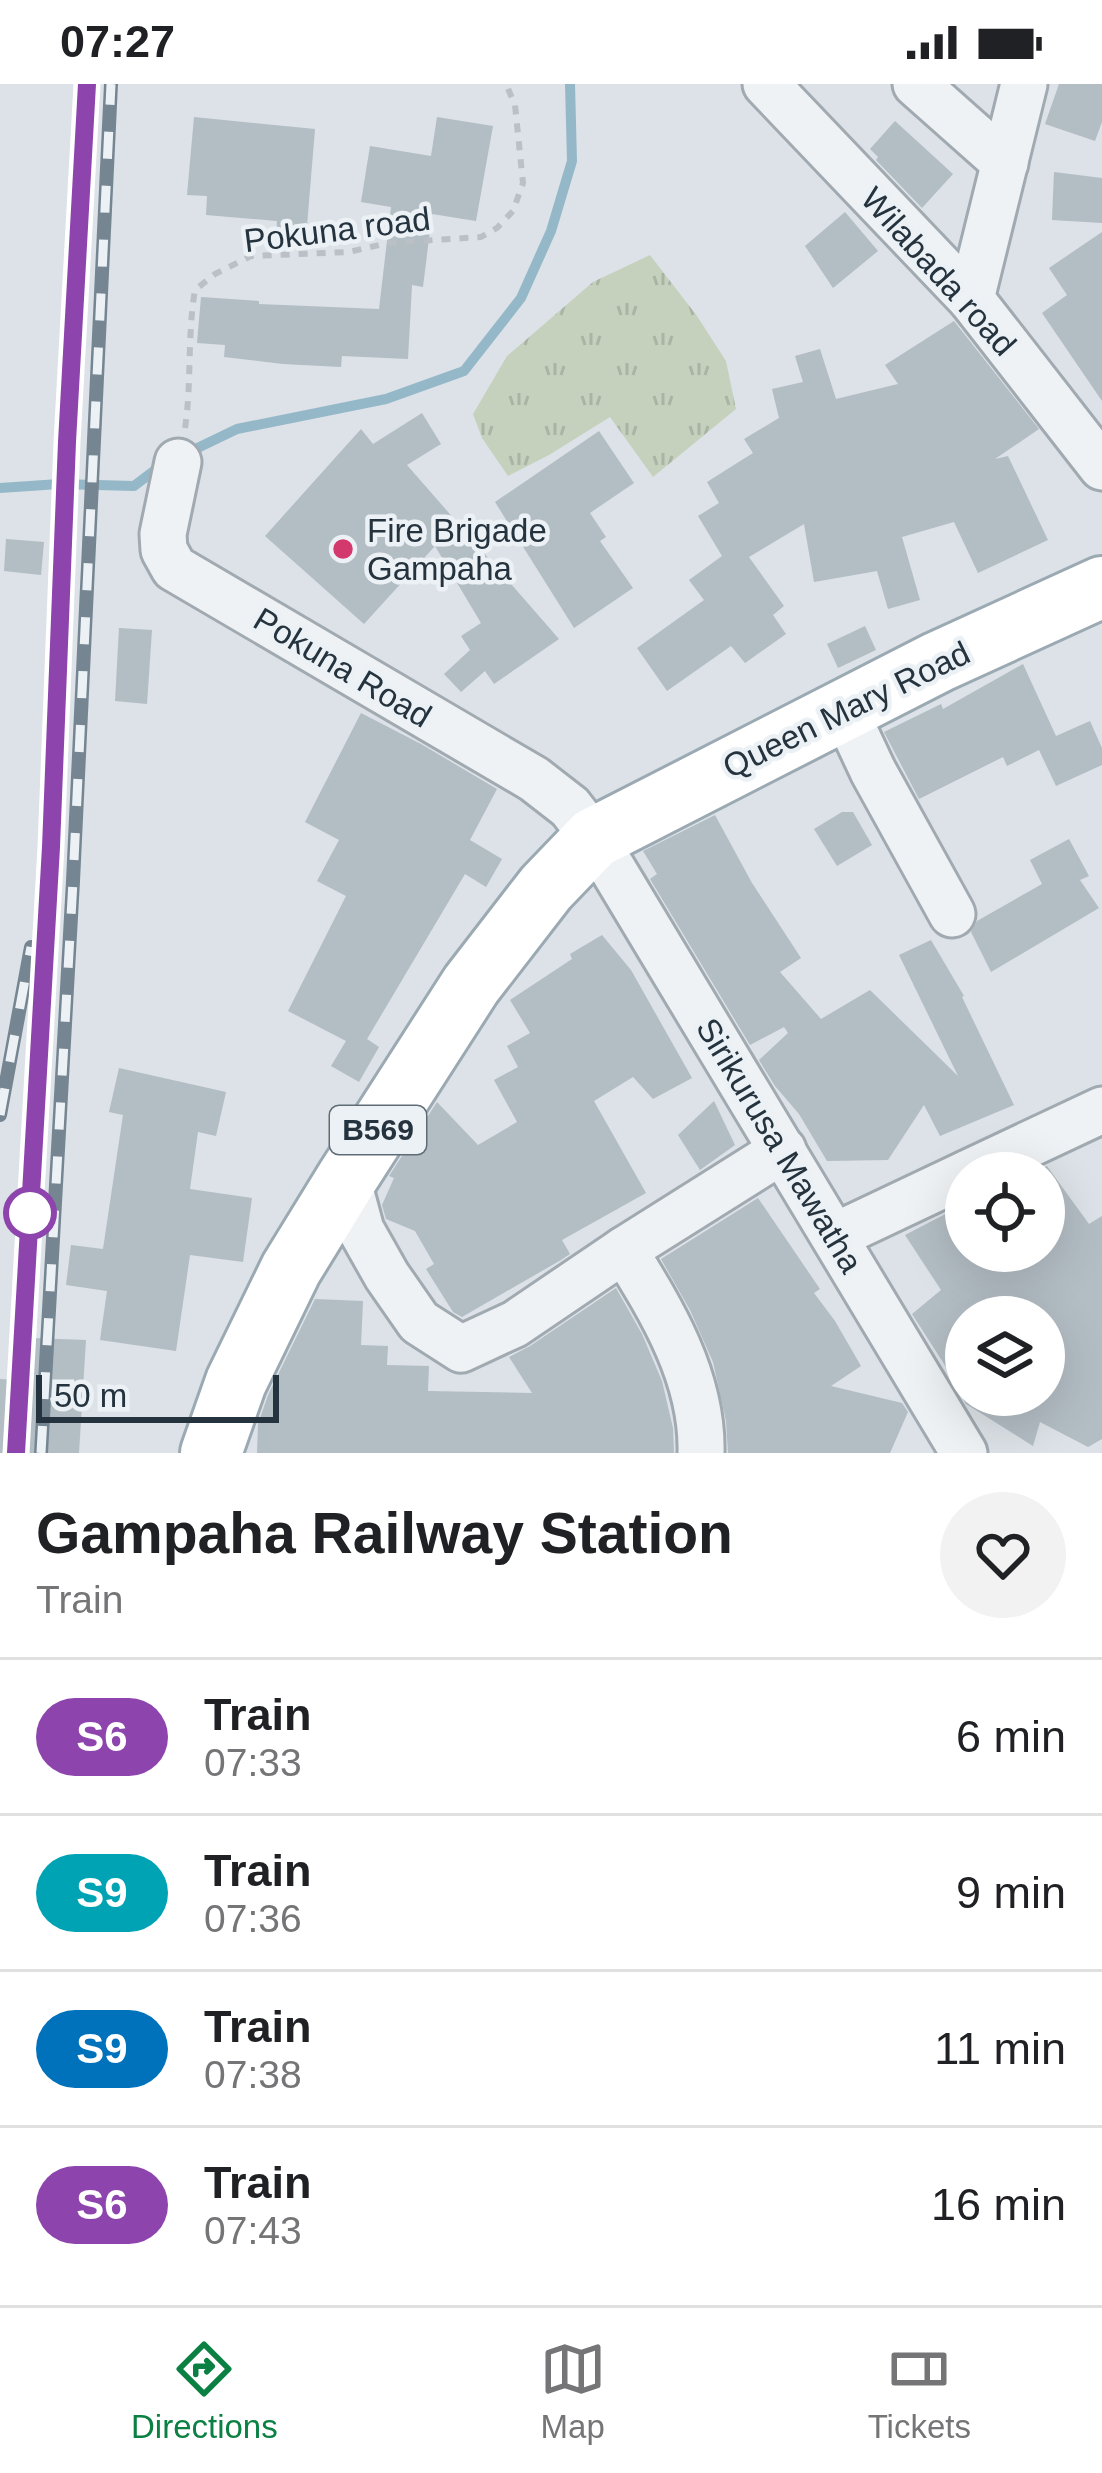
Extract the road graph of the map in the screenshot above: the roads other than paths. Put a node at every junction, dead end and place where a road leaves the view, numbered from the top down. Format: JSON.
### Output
{"nodes":[{"id":1,"x":766,"y":84,"type":"edge"},
{"id":2,"x":916,"y":84,"type":"edge"},
{"id":3,"x":1024,"y":84,"type":"edge"},
{"id":4,"x":1004,"y":163,"type":"junction"},
{"id":5,"x":971,"y":299,"type":"junction"},
{"id":6,"x":181,"y":444,"type":"road end"},
{"id":7,"x":1102,"y":467,"type":"edge"},
{"id":8,"x":1102,"y":587,"type":"edge"},
{"id":9,"x":844,"y":710,"type":"junction"},
{"id":10,"x":594,"y":838,"type":"junction"},
{"id":11,"x":952,"y":914,"type":"dead end"},
{"id":12,"x":1102,"y":1110,"type":"edge"},
{"id":13,"x":784,"y":1150,"type":"junction"},
{"id":14,"x":1013,"y":1152,"type":"edge"},
{"id":15,"x":347,"y":1178,"type":"junction"},
{"id":16,"x":945,"y":1184,"type":"edge"},
{"id":17,"x":835,"y":1236,"type":"junction"},
{"id":18,"x":624,"y":1250,"type":"junction"},
{"id":19,"x":211,"y":1453,"type":"edge"},
{"id":20,"x":700,"y":1453,"type":"edge"},
{"id":21,"x":964,"y":1453,"type":"edge"}],
"edges":[{"from":1,"to":5,"type":"street","name":"Wilabada road"},
{"from":2,"to":4,"type":"street"},
{"from":3,"to":4,"type":"street"},
{"from":4,"to":5,"type":"street"},
{"from":5,"to":7,"type":"street","name":"Wilabada road"},
{"from":6,"to":10,"type":"street","name":"Pokuna Road"},
{"from":8,"to":9,"type":"main road","name":"Queen Mary Road","number":"B569"},
{"from":9,"to":10,"type":"main road","name":"Queen Mary Road","number":"B569"},
{"from":9,"to":11,"type":"street"},
{"from":10,"to":13,"type":"street","name":"Sirikurusa Mawatha"},
{"from":10,"to":15,"type":"main road","number":"B569"},
{"from":12,"to":14,"type":"street"},
{"from":13,"to":17,"type":"street","name":"Sirikurusa Mawatha"},
{"from":13,"to":18,"type":"street"},
{"from":15,"to":18,"type":"street"},
{"from":15,"to":19,"type":"main road","number":"B569"},
{"from":16,"to":17,"type":"street"},
{"from":17,"to":21,"type":"street","name":"Sirikurusa Mawatha"},
{"from":18,"to":20,"type":"street"}]}
